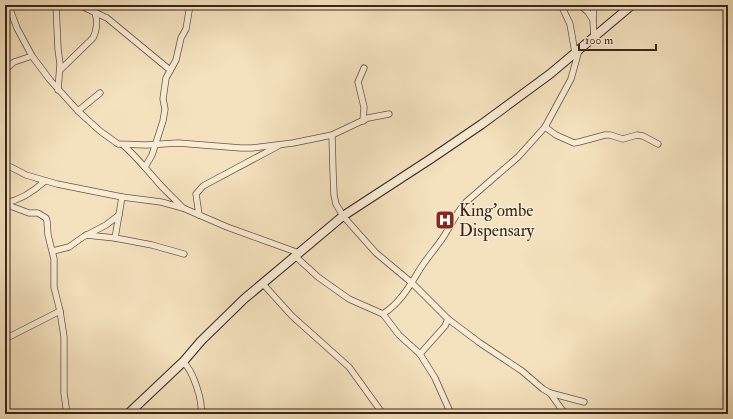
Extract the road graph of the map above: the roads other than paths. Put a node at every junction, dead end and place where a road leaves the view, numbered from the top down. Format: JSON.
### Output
{"nodes":[{"id":1,"x":6,"y":5,"type":"edge"},
{"id":2,"x":56,"y":5,"type":"edge"},
{"id":3,"x":79,"y":5,"type":"edge"},
{"id":4,"x":190,"y":5,"type":"edge"},
{"id":5,"x":561,"y":5,"type":"edge"},
{"id":6,"x":580,"y":5,"type":"edge"},
{"id":7,"x":594,"y":5,"type":"edge"},
{"id":8,"x":632,"y":5,"type":"edge"},
{"id":9,"x":96,"y":12,"type":"junction"},
{"id":10,"x":593,"y":20,"type":"junction"},
{"id":11,"x":594,"y":37,"type":"junction"},
{"id":12,"x":577,"y":52,"type":"junction"},
{"id":13,"x":32,"y":56,"type":"junction"},
{"id":14,"x":364,"y":68,"type":"dead end"},
{"id":15,"x":5,"y":70,"type":"edge"},
{"id":16,"x":60,"y":70,"type":"junction"},
{"id":17,"x":170,"y":70,"type":"junction"},
{"id":18,"x":58,"y":90,"type":"junction"},
{"id":19,"x":100,"y":93,"type":"dead end"},
{"id":20,"x":78,"y":111,"type":"junction"},
{"id":21,"x":389,"y":114,"type":"dead end"},
{"id":22,"x":363,"y":121,"type":"junction"},
{"id":23,"x":545,"y":127,"type":"junction"},
{"id":24,"x":332,"y":135,"type":"junction"},
{"id":25,"x":282,"y":144,"type":"junction"},
{"id":26,"x":658,"y":144,"type":"dead end"},
{"id":27,"x":123,"y":145,"type":"junction"},
{"id":28,"x":155,"y":145,"type":"junction"},
{"id":29,"x":5,"y":164,"type":"edge"},
{"id":30,"x":145,"y":166,"type":"junction"},
{"id":31,"x":45,"y":181,"type":"junction"},
{"id":32,"x":122,"y":197,"type":"junction"},
{"id":33,"x":5,"y":203,"type":"edge"},
{"id":34,"x":183,"y":208,"type":"junction"},
{"id":35,"x":119,"y":215,"type":"junction"},
{"id":36,"x":199,"y":215,"type":"junction"},
{"id":37,"x":343,"y":216,"type":"junction"},
{"id":38,"x":86,"y":235,"type":"junction"},
{"id":39,"x":115,"y":238,"type":"junction"},
{"id":40,"x":53,"y":251,"type":"junction"},
{"id":41,"x":184,"y":254,"type":"dead end"},
{"id":42,"x":297,"y":254,"type":"junction"},
{"id":43,"x":412,"y":283,"type":"junction"},
{"id":44,"x":263,"y":284,"type":"junction"},
{"id":45,"x":60,"y":311,"type":"junction"},
{"id":46,"x":383,"y":314,"type":"junction"},
{"id":47,"x":448,"y":320,"type":"junction"},
{"id":48,"x":5,"y":339,"type":"edge"},
{"id":49,"x":420,"y":354,"type":"junction"},
{"id":50,"x":183,"y":362,"type":"junction"},
{"id":51,"x":550,"y":393,"type":"junction"},
{"id":52,"x":584,"y":402,"type":"dead end"},
{"id":53,"x":450,"y":413,"type":"edge"},
{"id":54,"x":67,"y":414,"type":"edge"},
{"id":55,"x":128,"y":414,"type":"edge"},
{"id":56,"x":201,"y":414,"type":"edge"},
{"id":57,"x":384,"y":414,"type":"edge"},
{"id":58,"x":565,"y":414,"type":"edge"}],
"edges":[{"from":1,"to":13,"type":"street"},
{"from":2,"to":16,"type":"street"},
{"from":3,"to":9,"type":"street"},
{"from":4,"to":17,"type":"street"},
{"from":5,"to":12,"type":"street"},
{"from":6,"to":10,"type":"street"},
{"from":7,"to":10,"type":"street"},
{"from":8,"to":11,"type":"street"},
{"from":9,"to":16,"type":"street"},
{"from":9,"to":17,"type":"street"},
{"from":10,"to":11,"type":"street"},
{"from":11,"to":12,"type":"street"},
{"from":12,"to":23,"type":"street"},
{"from":12,"to":37,"type":"street"},
{"from":13,"to":15,"type":"street"},
{"from":13,"to":18,"type":"street"},
{"from":14,"to":22,"type":"street"},
{"from":16,"to":18,"type":"street"},
{"from":17,"to":28,"type":"street"},
{"from":18,"to":20,"type":"street"},
{"from":19,"to":20,"type":"street"},
{"from":20,"to":27,"type":"street"},
{"from":21,"to":22,"type":"street"},
{"from":22,"to":24,"type":"street"},
{"from":23,"to":26,"type":"street"},
{"from":23,"to":43,"type":"street"},
{"from":24,"to":25,"type":"street"},
{"from":24,"to":37,"type":"street"},
{"from":25,"to":28,"type":"street"},
{"from":25,"to":36,"type":"street"},
{"from":27,"to":28,"type":"street"},
{"from":27,"to":30,"type":"street"},
{"from":28,"to":30,"type":"street"},
{"from":29,"to":31,"type":"street"},
{"from":30,"to":34,"type":"street"},
{"from":31,"to":32,"type":"street"},
{"from":31,"to":33,"type":"street"},
{"from":32,"to":34,"type":"street"},
{"from":32,"to":35,"type":"street"},
{"from":33,"to":40,"type":"street"},
{"from":34,"to":36,"type":"street"},
{"from":35,"to":38,"type":"street"},
{"from":35,"to":39,"type":"street"},
{"from":36,"to":42,"type":"street"},
{"from":37,"to":42,"type":"street"},
{"from":37,"to":43,"type":"street"},
{"from":38,"to":39,"type":"street"},
{"from":38,"to":40,"type":"street"},
{"from":39,"to":41,"type":"street"},
{"from":40,"to":45,"type":"street"},
{"from":42,"to":44,"type":"street"},
{"from":42,"to":46,"type":"street"},
{"from":43,"to":46,"type":"street"},
{"from":43,"to":47,"type":"street"},
{"from":44,"to":50,"type":"street"},
{"from":44,"to":57,"type":"street"},
{"from":45,"to":48,"type":"street"},
{"from":45,"to":54,"type":"street"},
{"from":46,"to":49,"type":"street"},
{"from":47,"to":49,"type":"street"},
{"from":47,"to":51,"type":"street"},
{"from":49,"to":53,"type":"street"},
{"from":50,"to":55,"type":"street"},
{"from":50,"to":56,"type":"street"},
{"from":51,"to":52,"type":"street"},
{"from":51,"to":58,"type":"street"}]}
